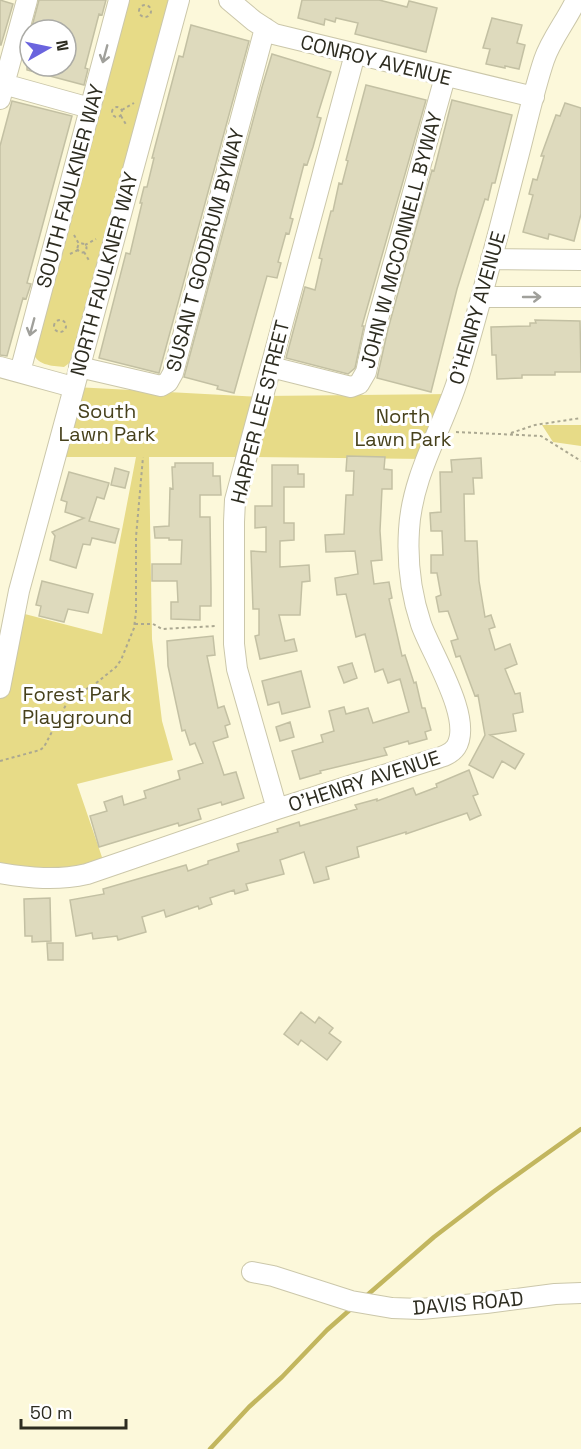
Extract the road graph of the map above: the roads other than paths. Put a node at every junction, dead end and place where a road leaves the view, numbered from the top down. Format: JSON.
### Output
{"nodes":[{"id":1,"x":27,"y":0,"type":"edge"},
{"id":2,"x":119,"y":0,"type":"edge"},
{"id":3,"x":179,"y":0,"type":"edge"},
{"id":4,"x":229,"y":0,"type":"edge"},
{"id":5,"x":576,"y":0,"type":"edge"},
{"id":6,"x":265,"y":28,"type":"junction"},
{"id":7,"x":355,"y":54,"type":"junction"},
{"id":8,"x":445,"y":77,"type":"junction"},
{"id":9,"x":1,"y":89,"type":"edge"},
{"id":10,"x":534,"y":97,"type":"junction"},
{"id":11,"x":90,"y":108,"type":"junction"},
{"id":12,"x":491,"y":260,"type":"junction"},
{"id":13,"x":581,"y":260,"type":"edge"},
{"id":14,"x":483,"y":297,"type":"junction"},
{"id":15,"x":581,"y":297,"type":"edge"},
{"id":16,"x":0,"y":367,"type":"edge"},
{"id":17,"x":79,"y":367,"type":"junction"},
{"id":18,"x":271,"y":367,"type":"junction"},
{"id":19,"x":20,"y":372,"type":"junction"},
{"id":20,"x":73,"y":387,"type":"junction"},
{"id":21,"x":10,"y":589,"type":"edge"},
{"id":22,"x":0,"y":688,"type":"edge"},
{"id":23,"x":277,"y":809,"type":"junction"},
{"id":24,"x":0,"y":873,"type":"edge"},
{"id":25,"x":252,"y":1272,"type":"dead end"},
{"id":26,"x":581,"y":1293,"type":"edge"}],
"edges":[{"from":1,"to":9,"type":"street"},
{"from":2,"to":11,"type":"street","name":"SOUTH FAULKNER WAY","one_way":true},
{"from":3,"to":17,"type":"street","name":"NORTH FAULKNER WAY"},
{"from":4,"to":6,"type":"street","name":"CONROY AVENUE"},
{"from":5,"to":10,"type":"street","name":"O'HENRY AVENUE"},
{"from":6,"to":7,"type":"street","name":"CONROY AVENUE"},
{"from":6,"to":17,"type":"street","name":"SUSAN T GOODRUM BYWAY"},
{"from":7,"to":8,"type":"street","name":"CONROY AVENUE"},
{"from":7,"to":18,"type":"street","name":"HARPER LEE STREET"},
{"from":8,"to":10,"type":"street","name":"CONROY AVENUE"},
{"from":8,"to":18,"type":"street","name":"JOHN W MCCONNELL BYWAY"},
{"from":9,"to":11,"type":"street"},
{"from":10,"to":12,"type":"street","name":"O'HENRY AVENUE"},
{"from":11,"to":19,"type":"street","name":"SOUTH FAULKNER WAY","one_way":true},
{"from":12,"to":13,"type":"street"},
{"from":12,"to":14,"type":"street","name":"O'HENRY AVENUE"},
{"from":14,"to":15,"type":"street","one_way":true},
{"from":14,"to":23,"type":"street","name":"O'HENRY AVENUE"},
{"from":16,"to":19,"type":"street"},
{"from":17,"to":20,"type":"street","name":"NORTH FAULKNER WAY"},
{"from":18,"to":23,"type":"street","name":"HARPER LEE STREET"},
{"from":19,"to":20,"type":"street"},
{"from":20,"to":21,"type":"street","name":"NORTH FAULKNER WAY"},
{"from":21,"to":22,"type":"street","name":"NORTH FAULKNER WAY"},
{"from":23,"to":24,"type":"street","name":"O'HENRY AVENUE"},
{"from":25,"to":26,"type":"street","name":"DAVIS ROAD"}]}
